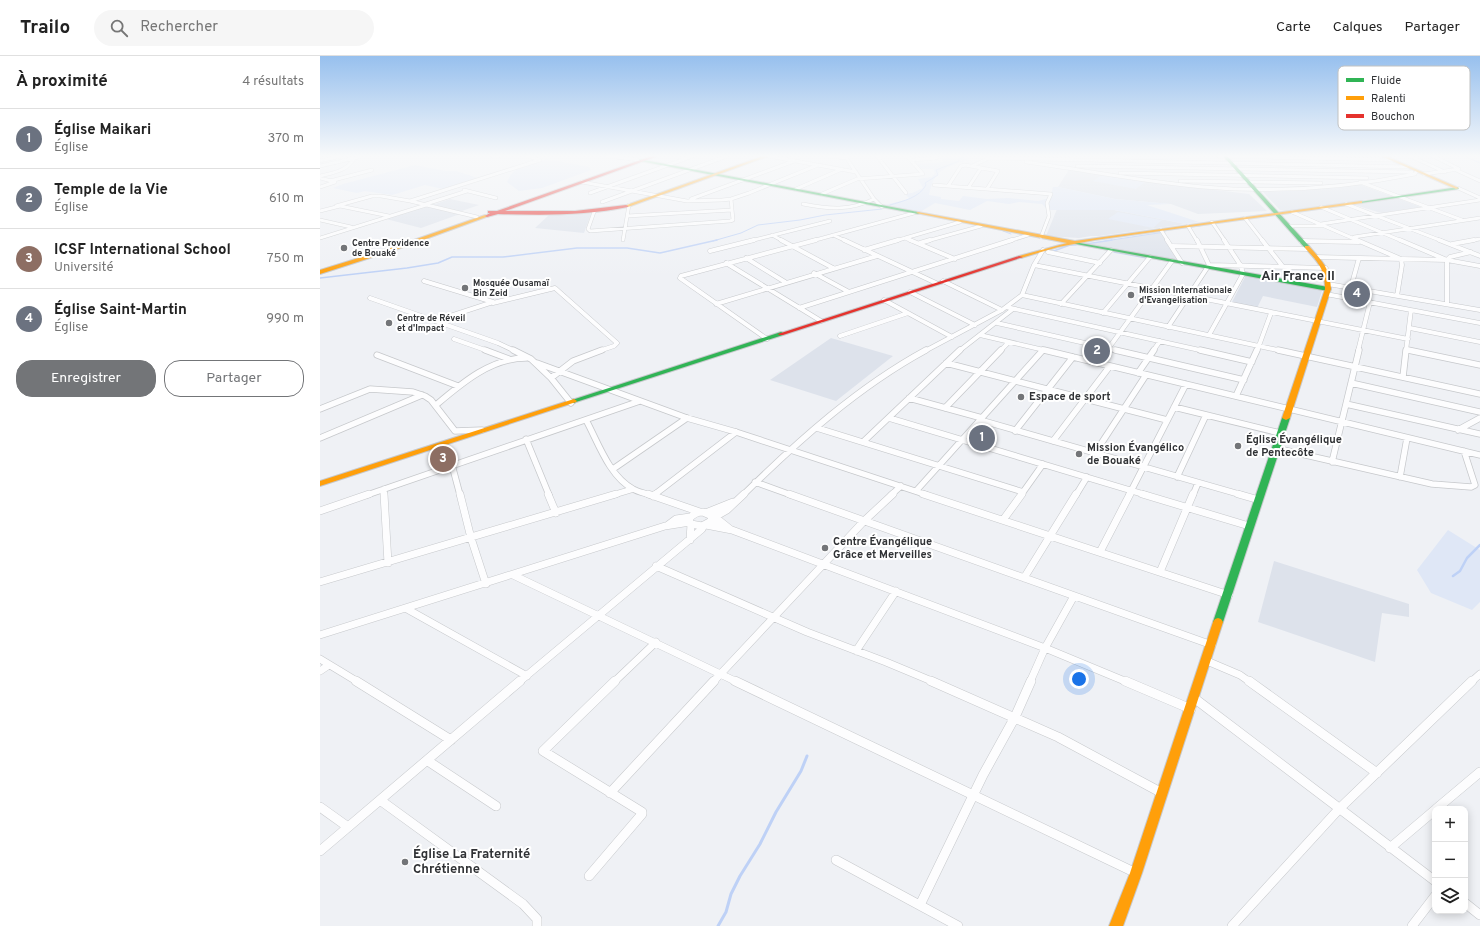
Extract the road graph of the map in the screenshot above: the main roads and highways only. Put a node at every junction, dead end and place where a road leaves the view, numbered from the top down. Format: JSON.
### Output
{"nodes":[{"id":1,"x":538,"y":197,"type":"edge"},
{"id":2,"x":540,"y":197,"type":"edge"},
{"id":3,"x":655,"y":197,"type":"edge"},
{"id":4,"x":835,"y":197,"type":"edge"},
{"id":5,"x":1262,"y":197,"type":"edge"},
{"id":6,"x":1402,"y":197,"type":"edge"},
{"id":7,"x":492,"y":213,"type":"junction"},
{"id":8,"x":1277,"y":214,"type":"junction"},
{"id":9,"x":1069,"y":244,"type":"junction"},
{"id":10,"x":320,"y":271,"type":"edge"},
{"id":11,"x":1327,"y":289,"type":"junction"},
{"id":12,"x":320,"y":484,"type":"edge"},
{"id":13,"x":1116,"y":926,"type":"edge"}],
"edges":[{"from":1,"to":7,"type":"main road"},
{"from":2,"to":7,"type":"main road"},
{"from":3,"to":7,"type":"main road"},
{"from":4,"to":9,"type":"main road"},
{"from":5,"to":8,"type":"main road"},
{"from":6,"to":8,"type":"main road"},
{"from":7,"to":10,"type":"main road"},
{"from":7,"to":10,"type":"main road"},
{"from":8,"to":9,"type":"main road"},
{"from":8,"to":11,"type":"main road"},
{"from":9,"to":11,"type":"main road"},
{"from":9,"to":12,"type":"main road"},
{"from":11,"to":13,"type":"main road"}]}
